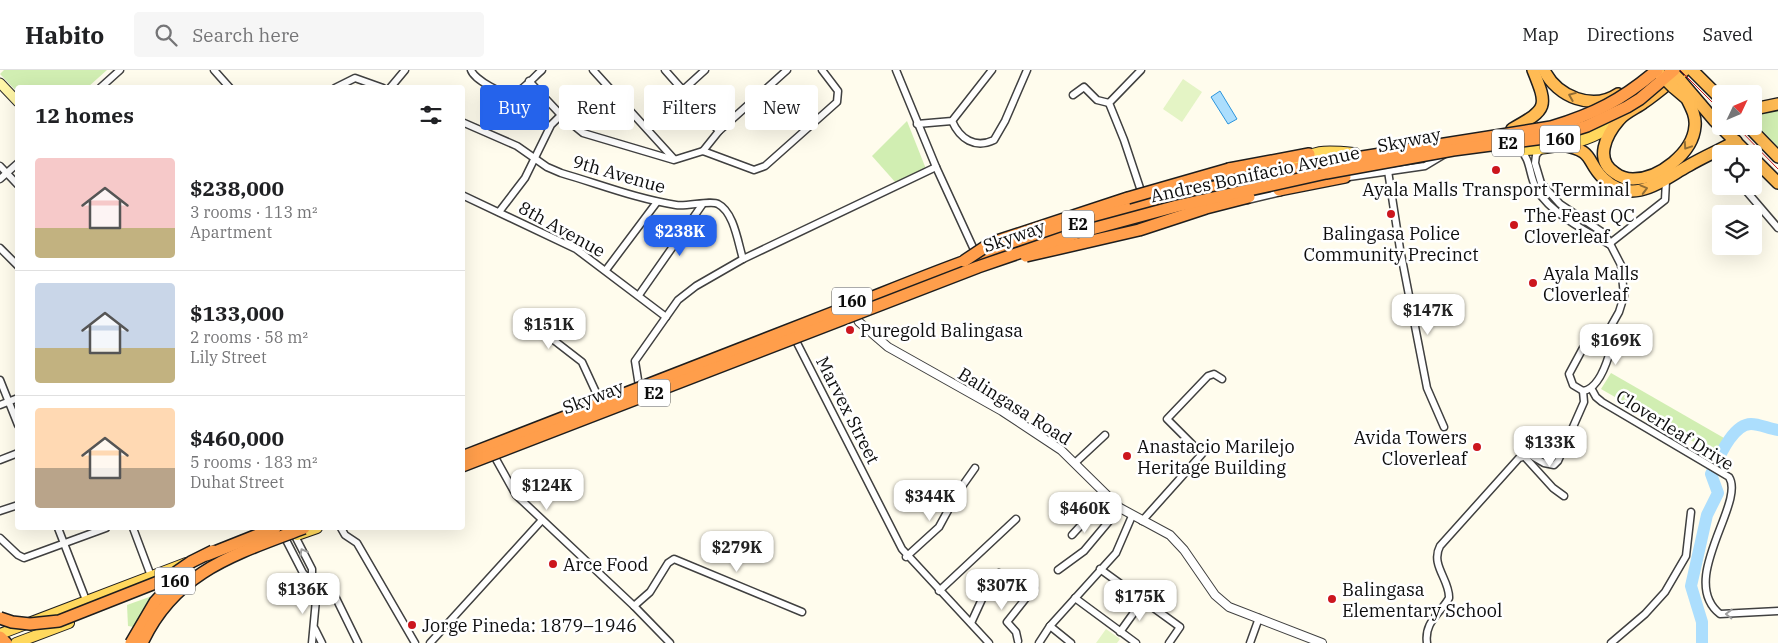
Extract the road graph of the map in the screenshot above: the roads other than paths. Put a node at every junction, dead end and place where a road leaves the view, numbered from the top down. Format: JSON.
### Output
{"nodes":[{"id":1,"x":120,"y":70,"type":"edge"},
{"id":2,"x":214,"y":70,"type":"edge"},
{"id":3,"x":405,"y":70,"type":"edge"},
{"id":4,"x":542,"y":70,"type":"edge"},
{"id":5,"x":593,"y":70,"type":"edge"},
{"id":6,"x":665,"y":70,"type":"edge"},
{"id":7,"x":705,"y":70,"type":"edge"},
{"id":8,"x":787,"y":70,"type":"edge"},
{"id":9,"x":822,"y":70,"type":"edge"},
{"id":10,"x":896,"y":70,"type":"edge"},
{"id":11,"x":992,"y":70,"type":"edge"},
{"id":12,"x":1027,"y":70,"type":"edge"},
{"id":13,"x":1140,"y":70,"type":"edge"},
{"id":14,"x":1532,"y":70,"type":"edge"},
{"id":15,"x":1544,"y":70,"type":"edge"},
{"id":16,"x":1651,"y":70,"type":"edge"},
{"id":17,"x":1656,"y":70,"type":"edge"},
{"id":18,"x":1692,"y":70,"type":"edge"},
{"id":19,"x":471,"y":71,"type":"edge"},
{"id":20,"x":1676,"y":76,"type":"edge"},
{"id":21,"x":529,"y":81,"type":"junction"},
{"id":22,"x":0,"y":83,"type":"edge"},
{"id":23,"x":103,"y":85,"type":"edge"},
{"id":24,"x":226,"y":85,"type":"edge"},
{"id":25,"x":341,"y":85,"type":"edge"},
{"id":26,"x":375,"y":85,"type":"edge"},
{"id":27,"x":392,"y":85,"type":"edge"},
{"id":28,"x":678,"y":85,"type":"edge"},
{"id":29,"x":688,"y":85,"type":"edge"},
{"id":30,"x":1712,"y":90,"type":"edge"},
{"id":31,"x":1073,"y":95,"type":"dead end"},
{"id":32,"x":15,"y":99,"type":"edge"},
{"id":33,"x":1610,"y":99,"type":"junction"},
{"id":34,"x":1688,"y":101,"type":"junction"},
{"id":35,"x":1109,"y":103,"type":"junction"},
{"id":36,"x":1778,"y":104,"type":"edge"},
{"id":37,"x":1762,"y":107,"type":"edge"},
{"id":38,"x":559,"y":112,"type":"edge"},
{"id":39,"x":559,"y":116,"type":"edge"},
{"id":40,"x":1712,"y":118,"type":"edge"},
{"id":41,"x":1620,"y":119,"type":"junction"},
{"id":42,"x":1712,"y":119,"type":"edge"},
{"id":43,"x":952,"y":121,"type":"junction"},
{"id":44,"x":465,"y":123,"type":"edge"},
{"id":45,"x":918,"y":124,"type":"junction"},
{"id":46,"x":1512,"y":129,"type":"junction"},
{"id":47,"x":580,"y":130,"type":"edge"},
{"id":48,"x":719,"y":131,"type":"joint"},
{"id":49,"x":1730,"y":135,"type":"edge"},
{"id":50,"x":1757,"y":135,"type":"edge"},
{"id":51,"x":1736,"y":141,"type":"junction"},
{"id":52,"x":1559,"y":143,"type":"junction"},
{"id":53,"x":1733,"y":145,"type":"edge"},
{"id":54,"x":1740,"y":145,"type":"edge"},
{"id":55,"x":1498,"y":148,"type":"junction"},
{"id":56,"x":1542,"y":148,"type":"junction"},
{"id":57,"x":1520,"y":150,"type":"junction"},
{"id":58,"x":703,"y":151,"type":"junction"},
{"id":59,"x":1355,"y":153,"type":"junction"},
{"id":60,"x":1446,"y":153,"type":"junction"},
{"id":61,"x":1309,"y":154,"type":"junction"},
{"id":62,"x":1778,"y":157,"type":"edge"},
{"id":63,"x":535,"y":159,"type":"junction"},
{"id":64,"x":674,"y":160,"type":"junction"},
{"id":65,"x":0,"y":166,"type":"edge"},
{"id":66,"x":15,"y":166,"type":"edge"},
{"id":67,"x":1288,"y":166,"type":"junction"},
{"id":68,"x":936,"y":167,"type":"junction"},
{"id":69,"x":1762,"y":167,"type":"edge"},
{"id":70,"x":1388,"y":171,"type":"junction"},
{"id":71,"x":6,"y":173,"type":"junction"},
{"id":72,"x":1344,"y":177,"type":"junction"},
{"id":73,"x":0,"y":179,"type":"edge"},
{"id":74,"x":1666,"y":180,"type":"junction"},
{"id":75,"x":15,"y":182,"type":"edge"},
{"id":76,"x":1778,"y":183,"type":"edge"},
{"id":77,"x":1750,"y":195,"type":"edge"},
{"id":78,"x":465,"y":196,"type":"edge"},
{"id":79,"x":656,"y":202,"type":"junction"},
{"id":80,"x":1145,"y":202,"type":"junction"},
{"id":81,"x":702,"y":205,"type":"junction"},
{"id":82,"x":499,"y":212,"type":"junction"},
{"id":83,"x":1778,"y":228,"type":"edge"},
{"id":84,"x":1609,"y":244,"type":"junction"},
{"id":85,"x":0,"y":248,"type":"edge"},
{"id":86,"x":1024,"y":252,"type":"junction"},
{"id":87,"x":976,"y":254,"type":"junction"},
{"id":88,"x":743,"y":259,"type":"junction"},
{"id":89,"x":964,"y":261,"type":"junction"},
{"id":90,"x":15,"y":263,"type":"edge"},
{"id":91,"x":978,"y":267,"type":"junction"},
{"id":92,"x":606,"y":270,"type":"junction"},
{"id":93,"x":639,"y":295,"type":"junction"},
{"id":94,"x":856,"y":316,"type":"junction"},
{"id":95,"x":666,"y":317,"type":"junction"},
{"id":96,"x":529,"y":321,"type":"dead end"},
{"id":97,"x":788,"y":327,"type":"junction"},
{"id":98,"x":795,"y":339,"type":"junction"},
{"id":99,"x":1602,"y":344,"type":"junction"},
{"id":100,"x":1222,"y":379,"type":"dead end"},
{"id":101,"x":0,"y":380,"type":"edge"},
{"id":102,"x":639,"y":386,"type":"junction"},
{"id":103,"x":1591,"y":388,"type":"junction"},
{"id":104,"x":1583,"y":391,"type":"junction"},
{"id":105,"x":15,"y":399,"type":"edge"},
{"id":106,"x":8,"y":401,"type":"junction"},
{"id":107,"x":600,"y":401,"type":"junction"},
{"id":108,"x":0,"y":405,"type":"edge"},
{"id":109,"x":15,"y":418,"type":"edge"},
{"id":110,"x":1444,"y":427,"type":"dead end"},
{"id":111,"x":1105,"y":435,"type":"dead end"},
{"id":112,"x":488,"y":443,"type":"junction"},
{"id":113,"x":15,"y":454,"type":"edge"},
{"id":114,"x":465,"y":454,"type":"edge"},
{"id":115,"x":465,"y":454,"type":"edge"},
{"id":116,"x":1523,"y":456,"type":"junction"},
{"id":117,"x":495,"y":458,"type":"junction"},
{"id":118,"x":0,"y":460,"type":"edge"},
{"id":119,"x":1076,"y":462,"type":"junction"},
{"id":120,"x":465,"y":465,"type":"edge"},
{"id":121,"x":975,"y":468,"type":"dead end"},
{"id":122,"x":465,"y":469,"type":"edge"},
{"id":123,"x":1564,"y":496,"type":"dead end"},
{"id":124,"x":1107,"y":497,"type":"junction"},
{"id":125,"x":15,"y":506,"type":"edge"},
{"id":126,"x":1120,"y":508,"type":"junction"},
{"id":127,"x":0,"y":512,"type":"edge"},
{"id":128,"x":1691,"y":512,"type":"dead end"},
{"id":129,"x":1132,"y":516,"type":"junction"},
{"id":130,"x":1016,"y":519,"type":"dead end"},
{"id":131,"x":542,"y":520,"type":"junction"},
{"id":132,"x":1142,"y":521,"type":"junction"},
{"id":133,"x":59,"y":530,"type":"edge"},
{"id":134,"x":100,"y":530,"type":"edge"},
{"id":135,"x":134,"y":530,"type":"edge"},
{"id":136,"x":270,"y":530,"type":"edge"},
{"id":137,"x":270,"y":530,"type":"edge"},
{"id":138,"x":299,"y":530,"type":"edge"},
{"id":139,"x":312,"y":530,"type":"edge"},
{"id":140,"x":342,"y":530,"type":"edge"},
{"id":141,"x":1072,"y":535,"type":"dead end"},
{"id":142,"x":0,"y":538,"type":"edge"},
{"id":143,"x":290,"y":538,"type":"junction"},
{"id":144,"x":64,"y":543,"type":"junction"},
{"id":145,"x":213,"y":551,"type":"junction"},
{"id":146,"x":906,"y":557,"type":"junction"},
{"id":147,"x":1100,"y":569,"type":"junction"},
{"id":148,"x":1058,"y":570,"type":"dead end"},
{"id":149,"x":999,"y":573,"type":"dead end"},
{"id":150,"x":151,"y":576,"type":"junction"},
{"id":151,"x":169,"y":583,"type":"junction"},
{"id":152,"x":1034,"y":588,"type":"dead end"},
{"id":153,"x":317,"y":590,"type":"junction"},
{"id":154,"x":939,"y":591,"type":"junction"},
{"id":155,"x":1075,"y":598,"type":"junction"},
{"id":156,"x":86,"y":600,"type":"junction"},
{"id":157,"x":1143,"y":600,"type":"junction"},
{"id":158,"x":634,"y":606,"type":"junction"},
{"id":159,"x":1778,"y":611,"type":"edge"},
{"id":160,"x":802,"y":612,"type":"dead end"},
{"id":161,"x":0,"y":618,"type":"edge"},
{"id":162,"x":1259,"y":618,"type":"junction"},
{"id":163,"x":971,"y":623,"type":"junction"},
{"id":164,"x":1050,"y":626,"type":"junction"},
{"id":165,"x":314,"y":628,"type":"junction"},
{"id":166,"x":1120,"y":632,"type":"junction"},
{"id":167,"x":0,"y":637,"type":"edge"},
{"id":168,"x":33,"y":639,"type":"edge"},
{"id":169,"x":667,"y":642,"type":"edge"},
{"id":170,"x":1019,"y":642,"type":"edge"},
{"id":171,"x":6,"y":643,"type":"edge"},
{"id":172,"x":16,"y":643,"type":"edge"},
{"id":173,"x":133,"y":643,"type":"edge"},
{"id":174,"x":142,"y":643,"type":"edge"},
{"id":175,"x":312,"y":643,"type":"edge"},
{"id":176,"x":322,"y":643,"type":"edge"},
{"id":177,"x":358,"y":643,"type":"edge"},
{"id":178,"x":415,"y":643,"type":"edge"},
{"id":179,"x":430,"y":643,"type":"edge"},
{"id":180,"x":989,"y":643,"type":"edge"},
{"id":181,"x":1039,"y":643,"type":"edge"},
{"id":182,"x":1071,"y":643,"type":"edge"},
{"id":183,"x":1136,"y":643,"type":"edge"},
{"id":184,"x":1169,"y":643,"type":"edge"},
{"id":185,"x":1250,"y":643,"type":"edge"},
{"id":186,"x":1322,"y":643,"type":"edge"},
{"id":187,"x":1427,"y":643,"type":"edge"},
{"id":188,"x":1611,"y":643,"type":"edge"}],
"edges":[{"from":1,"to":23,"type":"street"},
{"from":2,"to":24,"type":"street"},
{"from":3,"to":27,"type":"street"},
{"from":4,"to":21,"type":"street"},
{"from":5,"to":64,"type":"street"},
{"from":6,"to":28,"type":"street"},
{"from":7,"to":29,"type":"street"},
{"from":8,"to":48,"type":"street"},
{"from":9,"to":58,"type":"street"},
{"from":10,"to":45,"type":"street"},
{"from":11,"to":43,"type":"street"},
{"from":12,"to":43,"type":"street"},
{"from":13,"to":35,"type":"street"},
{"from":14,"to":46,"type":"highway"},
{"from":33,"to":15,"type":"highway","one_way":true},
{"from":16,"to":33,"type":"highway"},
{"from":17,"to":20,"type":"highway","bridge":true},
{"from":17,"to":89,"type":"highway","name":"Skyway","number":"E2","bridge":true},
{"from":18,"to":30,"type":"highway"},
{"from":19,"to":21,"type":"street"},
{"from":20,"to":34,"type":"highway"},
{"from":20,"to":40,"type":"highway"},
{"from":20,"to":41,"type":"highway"},
{"from":20,"to":91,"type":"highway","name":"Skyway","number":"E2","bridge":true},
{"from":21,"to":38,"type":"street"},
{"from":22,"to":32,"type":"main road"},
{"from":25,"to":26,"type":"street"},
{"from":31,"to":35,"type":"street"},
{"from":33,"to":46,"type":"main road","name":"Andres Bonifacio Avenue","number":"160"},
{"from":34,"to":41,"type":"highway","one_way":true},
{"from":34,"to":42,"type":"highway"},
{"from":35,"to":80,"type":"street"},
{"from":36,"to":37,"type":"highway"},
{"from":39,"to":63,"type":"street"},
{"from":41,"to":52,"type":"main road","name":"Andres Bonifacio Avenue","number":"160"},
{"from":41,"to":52,"type":"main road","name":"Andres Bonifacio Avenue","number":"160"},
{"from":43,"to":45,"type":"street"},
{"from":44,"to":63,"type":"street","name":"9th Avenue"},
{"from":45,"to":68,"type":"street"},
{"from":46,"to":59,"type":"main road","name":"Andres Bonifacio Avenue","number":"160"},
{"from":47,"to":64,"type":"street"},
{"from":48,"to":58,"type":"street"},
{"from":49,"to":51,"type":"highway"},
{"from":50,"to":62,"type":"highway"},
{"from":51,"to":53,"type":"street"},
{"from":51,"to":54,"type":"highway"},
{"from":51,"to":74,"type":"highway"},
{"from":52,"to":55,"type":"main road","name":"Andres Bonifacio Avenue","number":"160"},
{"from":52,"to":56,"type":"main road","name":"Andres Bonifacio Avenue","number":"160"},
{"from":52,"to":74,"type":"highway","one_way":true},
{"from":55,"to":57,"type":"main road","name":"Andres Bonifacio Avenue","number":"160"},
{"from":55,"to":60,"type":"main road","name":"Andres Bonifacio Avenue","number":"160"},
{"from":56,"to":57,"type":"main road","name":"Andres Bonifacio Avenue","number":"160"},
{"from":56,"to":84,"type":"street"},
{"from":57,"to":84,"type":"street"},
{"from":58,"to":64,"type":"street"},
{"from":59,"to":61,"type":"main road"},
{"from":59,"to":67,"type":"main road","name":"Andres Bonifacio Avenue","number":"160"},
{"from":60,"to":70,"type":"street","name":"Andres Bonifacio Avenue"},
{"from":60,"to":86,"type":"main road","name":"Andres Bonifacio Avenue","number":"160"},
{"from":61,"to":67,"type":"main road"},
{"from":61,"to":89,"type":"highway","bridge":true},
{"from":63,"to":79,"type":"street","name":"9th Avenue"},
{"from":63,"to":82,"type":"street"},
{"from":65,"to":71,"type":"street"},
{"from":66,"to":71,"type":"street"},
{"from":67,"to":80,"type":"main road","name":"Andres Bonifacio Avenue","number":"160"},
{"from":68,"to":87,"type":"street"},
{"from":68,"to":88,"type":"street"},
{"from":69,"to":76,"type":"highway"},
{"from":70,"to":72,"type":"street","name":"Andres Bonifacio Avenue"},
{"from":70,"to":110,"type":"street"},
{"from":71,"to":73,"type":"street"},
{"from":71,"to":75,"type":"street"},
{"from":72,"to":86,"type":"street","name":"Andres Bonifacio Avenue"},
{"from":72,"to":91,"type":"highway","bridge":true},
{"from":74,"to":84,"type":"street"},
{"from":77,"to":83,"type":"street"},
{"from":78,"to":82,"type":"street","name":"8th Avenue"},
{"from":79,"to":81,"type":"street","name":"9th Avenue"},
{"from":79,"to":92,"type":"street"},
{"from":80,"to":87,"type":"main road","name":"Andres Bonifacio Avenue","number":"160"},
{"from":81,"to":88,"type":"street","name":"9th Avenue"},
{"from":81,"to":93,"type":"street"},
{"from":82,"to":92,"type":"street","name":"8th Avenue"},
{"from":84,"to":99,"type":"street"},
{"from":85,"to":90,"type":"street"},
{"from":86,"to":94,"type":"main road","name":"Andres Bonifacio Avenue","number":"160"},
{"from":87,"to":97,"type":"main road","name":"Andres Bonifacio Avenue","number":"160"},
{"from":88,"to":95,"type":"street"},
{"from":89,"to":114,"type":"highway","name":"Skyway","number":"E2","bridge":true},
{"from":91,"to":120,"type":"highway","name":"Skyway","number":"E2","bridge":true},
{"from":92,"to":93,"type":"street","name":"8th Avenue"},
{"from":93,"to":95,"type":"street","name":"8th Avenue"},
{"from":94,"to":98,"type":"main road","name":"Andres Bonifacio Avenue","number":"160"},
{"from":94,"to":119,"type":"street","name":"Balingasa Road"},
{"from":95,"to":102,"type":"street"},
{"from":96,"to":107,"type":"street"},
{"from":97,"to":98,"type":"street","name":"Marvex Street"},
{"from":97,"to":102,"type":"main road","name":"Andres Bonifacio Avenue","number":"160"},
{"from":98,"to":117,"type":"main road","name":"Andres Bonifacio Avenue","number":"160"},
{"from":98,"to":146,"type":"street","name":"Marvex Street"},
{"from":99,"to":103,"type":"street","name":"Cloverleaf Drive"},
{"from":99,"to":104,"type":"street"},
{"from":100,"to":132,"type":"street"},
{"from":101,"to":106,"type":"street"},
{"from":102,"to":107,"type":"main road","name":"Andres Bonifacio Avenue","number":"160"},
{"from":103,"to":104,"type":"street","name":"Cloverleaf Drive"},
{"from":159,"to":103,"type":"street","name":"Cloverleaf Drive","one_way":true},
{"from":104,"to":116,"type":"street"},
{"from":105,"to":106,"type":"street"},
{"from":106,"to":108,"type":"street"},
{"from":106,"to":109,"type":"street"},
{"from":107,"to":112,"type":"main road","name":"Andres Bonifacio Avenue","number":"160"},
{"from":111,"to":119,"type":"street"},
{"from":112,"to":115,"type":"main road","name":"Andres Bonifacio Avenue","number":"160"},
{"from":112,"to":117,"type":"street"},
{"from":113,"to":118,"type":"street"},
{"from":116,"to":123,"type":"street"},
{"from":116,"to":187,"type":"street"},
{"from":117,"to":122,"type":"main road","name":"Andres Bonifacio Avenue","number":"160"},
{"from":117,"to":131,"type":"street"},
{"from":119,"to":124,"type":"street","name":"Balingasa Road"},
{"from":121,"to":146,"type":"street"},
{"from":124,"to":126,"type":"street","name":"Balingasa Road"},
{"from":124,"to":141,"type":"street"},
{"from":125,"to":127,"type":"street"},
{"from":126,"to":129,"type":"street","name":"Balingasa Road"},
{"from":126,"to":148,"type":"street"},
{"from":128,"to":188,"type":"street"},
{"from":129,"to":132,"type":"street","name":"Balingasa Road"},
{"from":129,"to":147,"type":"street"},
{"from":130,"to":154,"type":"street"},
{"from":131,"to":158,"type":"street"},
{"from":131,"to":179,"type":"street"},
{"from":132,"to":162,"type":"street","name":"Balingasa Road"},
{"from":133,"to":144,"type":"street"},
{"from":134,"to":144,"type":"street"},
{"from":135,"to":150,"type":"street"},
{"from":136,"to":150,"type":"main road","number":"160"},
{"from":137,"to":145,"type":"highway","bridge":true},
{"from":138,"to":174,"type":"highway","bridge":true},
{"from":139,"to":143,"type":"main road","number":"160"},
{"from":140,"to":178,"type":"street"},
{"from":142,"to":144,"type":"street"},
{"from":143,"to":151,"type":"main road","number":"160"},
{"from":143,"to":153,"type":"street"},
{"from":144,"to":156,"type":"street"},
{"from":145,"to":161,"type":"highway","bridge":true},
{"from":145,"to":173,"type":"highway","bridge":true},
{"from":146,"to":154,"type":"street","name":"Marvex Street"},
{"from":147,"to":155,"type":"street"},
{"from":147,"to":157,"type":"street"},
{"from":149,"to":163,"type":"street"},
{"from":150,"to":156,"type":"main road","number":"160"},
{"from":151,"to":168,"type":"main road","number":"160"},
{"from":151,"to":173,"type":"main road"},
{"from":152,"to":170,"type":"street"},
{"from":153,"to":165,"type":"street"},
{"from":153,"to":177,"type":"street"},
{"from":154,"to":163,"type":"street","name":"Marvex Street"},
{"from":155,"to":164,"type":"street"},
{"from":155,"to":166,"type":"street"},
{"from":156,"to":167,"type":"main road","number":"160"},
{"from":157,"to":166,"type":"street"},
{"from":157,"to":184,"type":"street"},
{"from":158,"to":160,"type":"street"},
{"from":158,"to":169,"type":"street"},
{"from":162,"to":185,"type":"street"},
{"from":162,"to":186,"type":"street","name":"Balingasa Road"},
{"from":163,"to":180,"type":"street","name":"Marvex Street"},
{"from":164,"to":181,"type":"street"},
{"from":164,"to":182,"type":"street"},
{"from":165,"to":175,"type":"street"},
{"from":165,"to":176,"type":"street"},
{"from":166,"to":183,"type":"street"},
{"from":167,"to":171,"type":"highway"},
{"from":168,"to":172,"type":"main road","number":"160"}]}
